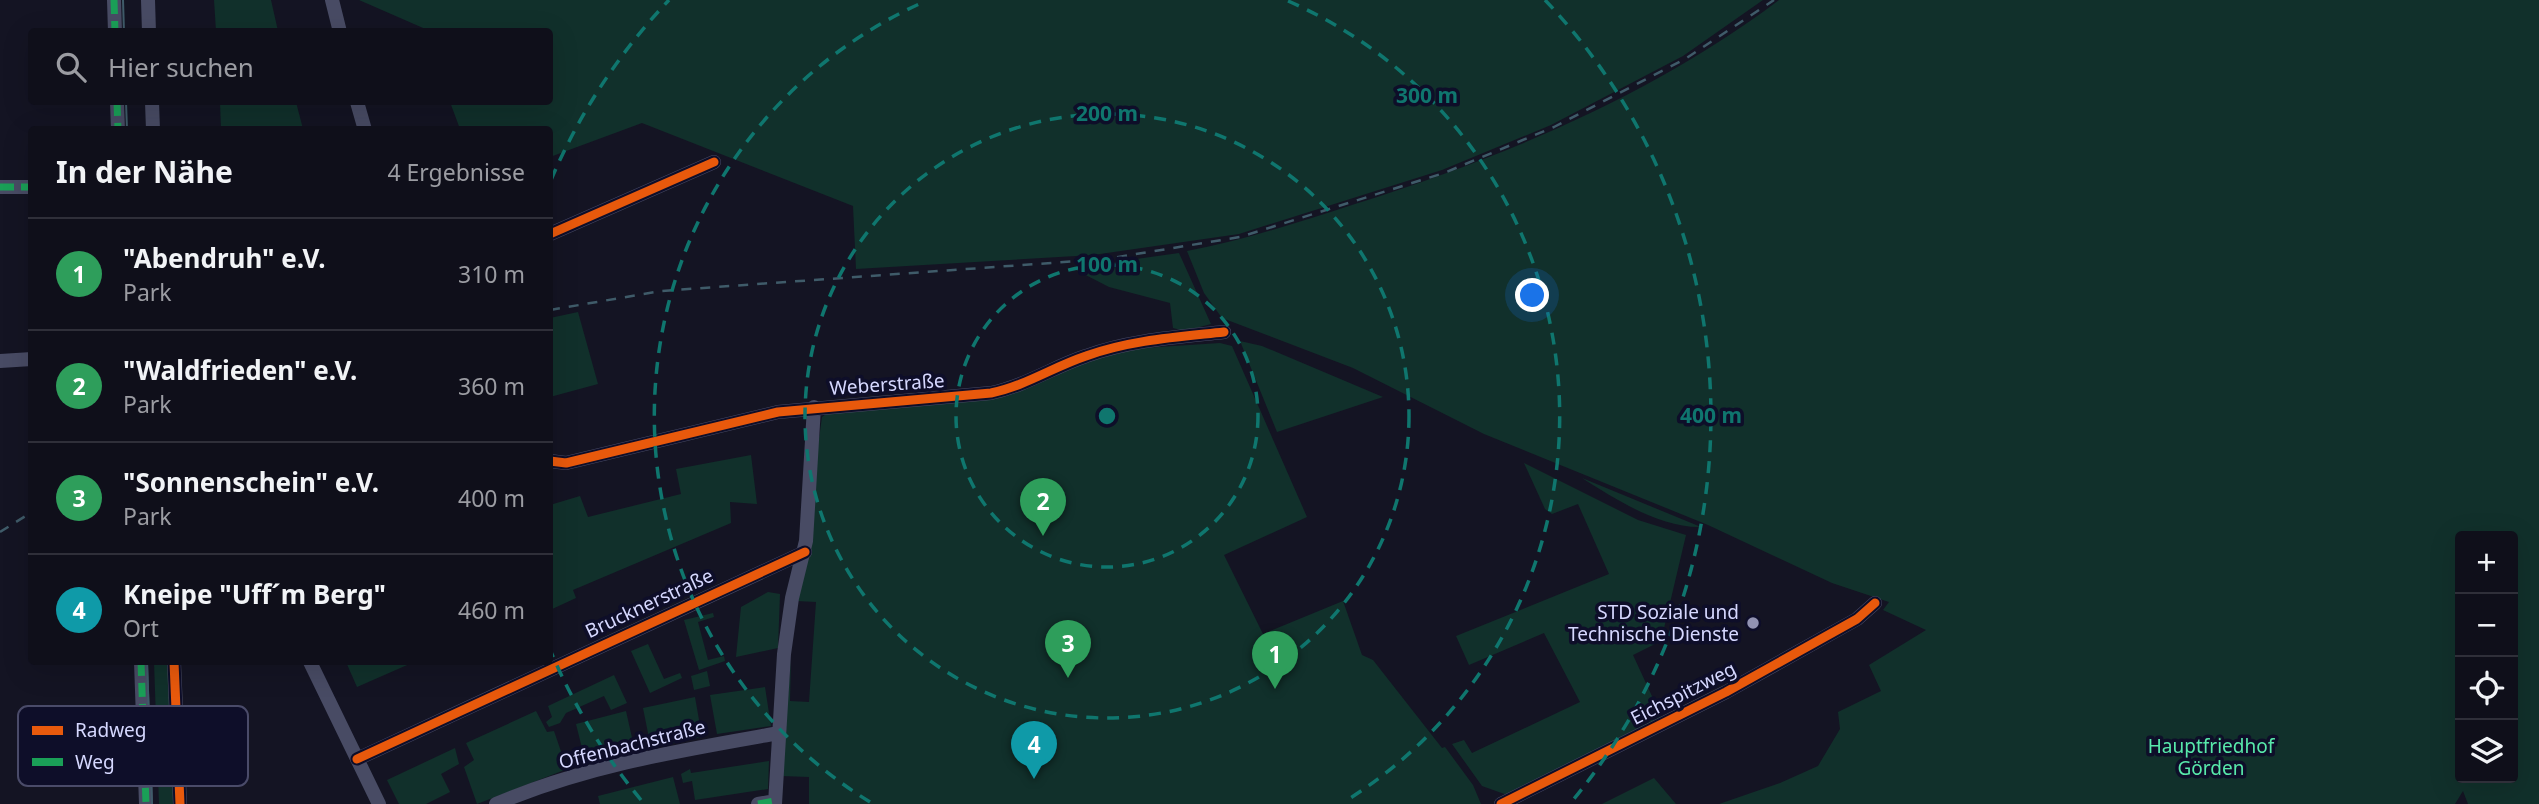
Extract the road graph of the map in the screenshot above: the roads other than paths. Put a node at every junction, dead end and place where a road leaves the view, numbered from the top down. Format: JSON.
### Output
{"nodes":[{"id":1,"x":114,"y":0,"type":"edge"},
{"id":2,"x":148,"y":0,"type":"edge"},
{"id":3,"x":332,"y":0,"type":"edge"},
{"id":4,"x":115,"y":28,"type":"edge"},
{"id":5,"x":149,"y":28,"type":"edge"},
{"id":6,"x":339,"y":28,"type":"edge"},
{"id":7,"x":117,"y":105,"type":"edge"},
{"id":8,"x":152,"y":105,"type":"edge"},
{"id":9,"x":358,"y":105,"type":"edge"},
{"id":10,"x":118,"y":126,"type":"edge"},
{"id":11,"x":153,"y":126,"type":"edge"},
{"id":12,"x":364,"y":126,"type":"edge"},
{"id":13,"x":714,"y":162,"type":"dead end"},
{"id":14,"x":0,"y":187,"type":"edge"},
{"id":15,"x":28,"y":187,"type":"edge"},
{"id":16,"x":553,"y":233,"type":"edge"},
{"id":17,"x":1224,"y":332,"type":"dead end"},
{"id":18,"x":28,"y":359,"type":"edge"},
{"id":19,"x":0,"y":361,"type":"edge"},
{"id":20,"x":814,"y":407,"type":"junction"},
{"id":21,"x":553,"y":461,"type":"edge"},
{"id":22,"x":805,"y":552,"type":"junction"},
{"id":23,"x":1875,"y":603,"type":"dead end"},
{"id":24,"x":141,"y":665,"type":"edge"},
{"id":25,"x":174,"y":665,"type":"edge"},
{"id":26,"x":311,"y":665,"type":"edge"},
{"id":27,"x":143,"y":706,"type":"edge"},
{"id":28,"x":176,"y":706,"type":"edge"},
{"id":29,"x":779,"y":733,"type":"junction"},
{"id":30,"x":357,"y":759,"type":"junction"},
{"id":31,"x":145,"y":786,"type":"edge"},
{"id":32,"x":179,"y":786,"type":"edge"},
{"id":33,"x":775,"y":802,"type":"edge"},
{"id":34,"x":146,"y":804,"type":"edge"},
{"id":35,"x":180,"y":804,"type":"edge"},
{"id":36,"x":379,"y":804,"type":"edge"},
{"id":37,"x":496,"y":804,"type":"edge"},
{"id":38,"x":758,"y":804,"type":"edge"},
{"id":39,"x":1501,"y":804,"type":"edge"}],
"edges":[{"from":1,"to":4,"type":"street"},
{"from":2,"to":5,"type":"street"},
{"from":3,"to":6,"type":"street"},
{"from":7,"to":10,"type":"street"},
{"from":8,"to":11,"type":"street"},
{"from":9,"to":12,"type":"street"},
{"from":13,"to":16,"type":"street"},
{"from":14,"to":15,"type":"street"},
{"from":17,"to":20,"type":"street","name":"Weberstraße"},
{"from":18,"to":19,"type":"street"},
{"from":20,"to":21,"type":"street","name":"Weberstraße"},
{"from":20,"to":22,"type":"street"},
{"from":22,"to":29,"type":"street"},
{"from":22,"to":30,"type":"street","name":"Brucknerstraße"},
{"from":23,"to":39,"type":"street","name":"Eichspitzweg"},
{"from":24,"to":27,"type":"street"},
{"from":25,"to":28,"type":"street"},
{"from":26,"to":30,"type":"street"},
{"from":29,"to":33,"type":"street"},
{"from":29,"to":37,"type":"street","name":"Offenbachstraße"},
{"from":30,"to":36,"type":"street"},
{"from":31,"to":34,"type":"street"},
{"from":32,"to":35,"type":"street"},
{"from":33,"to":38,"type":"street"}]}
